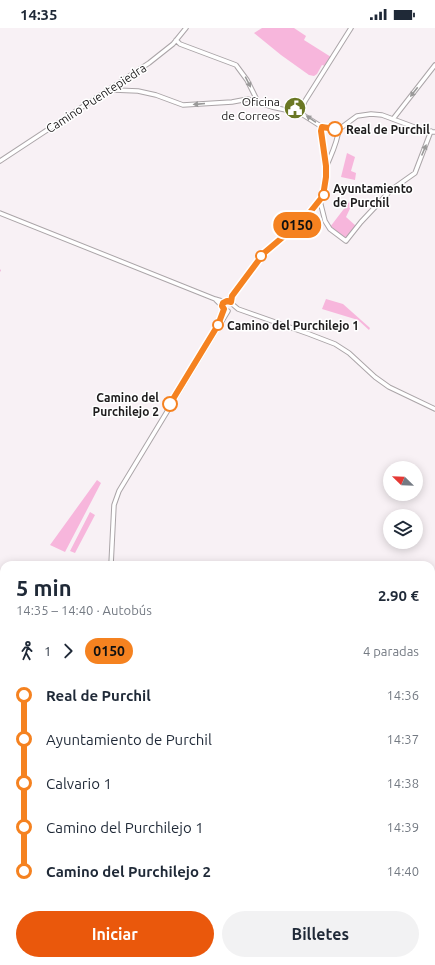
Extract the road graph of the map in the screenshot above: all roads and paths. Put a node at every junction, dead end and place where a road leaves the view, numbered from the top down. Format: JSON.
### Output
{"nodes":[{"id":1,"x":186,"y":28,"type":"edge"},
{"id":2,"x":351,"y":28,"type":"edge"},
{"id":3,"x":176,"y":40,"type":"junction"},
{"id":4,"x":435,"y":65,"type":"edge"},
{"id":5,"x":112,"y":87,"type":"junction"},
{"id":6,"x":255,"y":102,"type":"junction"},
{"id":7,"x":300,"y":113,"type":"junction"},
{"id":8,"x":393,"y":119,"type":"junction"},
{"id":9,"x":322,"y":127,"type":"junction"},
{"id":10,"x":339,"y":128,"type":"junction"},
{"id":11,"x":433,"y":131,"type":"edge"},
{"id":12,"x":327,"y":159,"type":"junction"},
{"id":13,"x":0,"y":161,"type":"edge"},
{"id":14,"x":320,"y":201,"type":"junction"},
{"id":15,"x":0,"y":213,"type":"edge"},
{"id":16,"x":215,"y":300,"type":"junction"},
{"id":17,"x":228,"y":302,"type":"junction"},
{"id":18,"x":226,"y":309,"type":"junction"},
{"id":19,"x":238,"y":309,"type":"junction"},
{"id":20,"x":435,"y":409,"type":"edge"},
{"id":21,"x":111,"y":561,"type":"edge"}],
"edges":[{"from":1,"to":3,"type":"street","name":"Camino Puentepiedra"},
{"from":2,"to":7,"type":"street"},
{"from":3,"to":5,"type":"street","name":"Camino Puentepiedra"},
{"from":3,"to":6,"type":"street","one_way":true},
{"from":4,"to":8,"type":"street","one_way":true},
{"from":6,"to":5,"type":"street","one_way":true},
{"from":5,"to":13,"type":"street","name":"Camino Puentepiedra"},
{"from":6,"to":7,"type":"street"},
{"from":9,"to":7,"type":"street","one_way":true},
{"from":8,"to":10,"type":"street"},
{"from":8,"to":11,"type":"street"},
{"from":9,"to":10,"type":"street"},
{"from":9,"to":12,"type":"street"},
{"from":10,"to":12,"type":"street"},
{"from":14,"to":11,"type":"street","one_way":true},
{"from":12,"to":14,"type":"street"},
{"from":14,"to":17,"type":"street"},
{"from":15,"to":16,"type":"street"},
{"from":16,"to":17,"type":"street"},
{"from":16,"to":18,"type":"street"},
{"from":17,"to":18,"type":"street"},
{"from":17,"to":18,"type":"street"},
{"from":17,"to":19,"type":"street"},
{"from":18,"to":19,"type":"street"},
{"from":18,"to":21,"type":"street"},
{"from":19,"to":20,"type":"street"}]}
